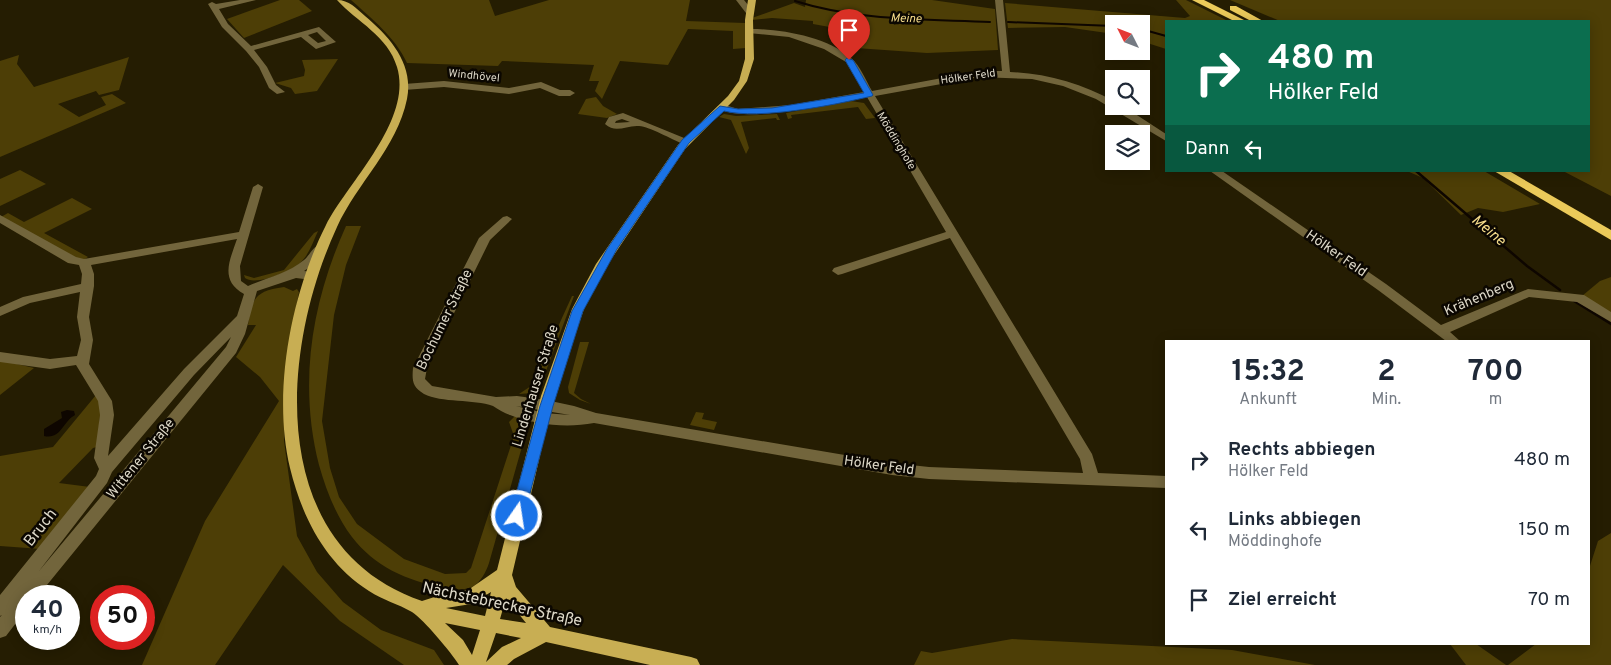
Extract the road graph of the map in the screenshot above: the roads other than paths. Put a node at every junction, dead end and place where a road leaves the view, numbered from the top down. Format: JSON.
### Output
{"nodes":[{"id":1,"x":252,"y":0,"type":"edge"},
{"id":2,"x":341,"y":0,"type":"edge"},
{"id":3,"x":740,"y":0,"type":"edge"},
{"id":4,"x":752,"y":0,"type":"edge"},
{"id":5,"x":999,"y":0,"type":"edge"},
{"id":6,"x":1198,"y":0,"type":"edge"},
{"id":7,"x":1215,"y":0,"type":"edge"},
{"id":8,"x":749,"y":11,"type":"junction"},
{"id":9,"x":1239,"y":20,"type":"edge"},
{"id":10,"x":1256,"y":20,"type":"edge"},
{"id":11,"x":751,"y":31,"type":"junction"},
{"id":12,"x":303,"y":34,"type":"dead end"},
{"id":13,"x":249,"y":49,"type":"junction"},
{"id":14,"x":1006,"y":72,"type":"junction"},
{"id":15,"x":404,"y":87,"type":"junction"},
{"id":16,"x":280,"y":92,"type":"dead end"},
{"id":17,"x":570,"y":93,"type":"dead end"},
{"id":18,"x":869,"y":95,"type":"junction"},
{"id":19,"x":1105,"y":101,"type":"edge"},
{"id":20,"x":722,"y":108,"type":"junction"},
{"id":21,"x":1129,"y":115,"type":"edge"},
{"id":22,"x":640,"y":124,"type":"dead end"},
{"id":23,"x":1165,"y":137,"type":"edge"},
{"id":24,"x":686,"y":142,"type":"junction"},
{"id":25,"x":1216,"y":172,"type":"edge"},
{"id":26,"x":1502,"y":172,"type":"edge"},
{"id":27,"x":1519,"y":172,"type":"edge"},
{"id":28,"x":258,"y":186,"type":"dead end"},
{"id":29,"x":0,"y":218,"type":"edge"},
{"id":30,"x":507,"y":219,"type":"dead end"},
{"id":31,"x":1611,"y":225,"type":"edge"},
{"id":32,"x":245,"y":234,"type":"junction"},
{"id":33,"x":952,"y":234,"type":"junction"},
{"id":34,"x":1611,"y":236,"type":"edge"},
{"id":35,"x":321,"y":248,"type":"junction"},
{"id":36,"x":84,"y":263,"type":"junction"},
{"id":37,"x":838,"y":271,"type":"dead end"},
{"id":38,"x":286,"y":277,"type":"junction"},
{"id":39,"x":310,"y":280,"type":"junction"},
{"id":40,"x":88,"y":286,"type":"junction"},
{"id":41,"x":250,"y":292,"type":"junction"},
{"id":42,"x":0,"y":312,"type":"edge"},
{"id":43,"x":244,"y":316,"type":"junction"},
{"id":44,"x":1611,"y":318,"type":"edge"},
{"id":45,"x":1442,"y":330,"type":"junction"},
{"id":46,"x":1453,"y":340,"type":"edge"},
{"id":47,"x":0,"y":357,"type":"edge"},
{"id":48,"x":82,"y":360,"type":"junction"},
{"id":49,"x":545,"y":412,"type":"junction"},
{"id":50,"x":120,"y":455,"type":"joint"},
{"id":51,"x":106,"y":469,"type":"junction"},
{"id":52,"x":1092,"y":479,"type":"junction"},
{"id":53,"x":1165,"y":482,"type":"edge"},
{"id":54,"x":504,"y":574,"type":"junction"},
{"id":55,"x":37,"y":585,"type":"edge"},
{"id":56,"x":0,"y":608,"type":"edge"},
{"id":57,"x":420,"y":609,"type":"junction"},
{"id":58,"x":15,"y":612,"type":"edge"},
{"id":59,"x":492,"y":624,"type":"junction"},
{"id":60,"x":0,"y":630,"type":"edge"},
{"id":61,"x":545,"y":634,"type":"junction"},
{"id":62,"x":468,"y":665,"type":"edge"},
{"id":63,"x":477,"y":665,"type":"edge"},
{"id":64,"x":494,"y":665,"type":"edge"},
{"id":65,"x":691,"y":665,"type":"edge"}],
"edges":[{"from":1,"to":13,"type":"street"},
{"from":2,"to":15,"type":"main road"},
{"from":3,"to":8,"type":"street"},
{"from":4,"to":8,"type":"main road","name":"Linderhauser Straße"},
{"from":5,"to":14,"type":"street","name":"Hölker Feld"},
{"from":6,"to":9,"type":"highway"},
{"from":7,"to":10,"type":"highway"},
{"from":8,"to":11,"type":"main road","name":"Linderhauser Straße"},
{"from":11,"to":18,"type":"street","name":"Möddinghofe"},
{"from":11,"to":20,"type":"main road","name":"Linderhauser Straße"},
{"from":12,"to":13,"type":"street"},
{"from":13,"to":16,"type":"street"},
{"from":14,"to":18,"type":"street","name":"Hölker Feld"},
{"from":14,"to":19,"type":"street","name":"Hölker Feld"},
{"from":15,"to":17,"type":"street","name":"Windhövel"},
{"from":15,"to":35,"type":"main road"},
{"from":18,"to":20,"type":"street","name":"Hölker Feld"},
{"from":18,"to":33,"type":"street","name":"Möddinghofe"},
{"from":20,"to":24,"type":"main road","name":"Linderhauser Straße"},
{"from":21,"to":23,"type":"street","name":"Hölker Feld"},
{"from":22,"to":24,"type":"street"},
{"from":24,"to":49,"type":"main road","name":"Linderhauser Straße"},
{"from":25,"to":45,"type":"street","name":"Hölker Feld"},
{"from":26,"to":34,"type":"highway"},
{"from":27,"to":31,"type":"highway"},
{"from":28,"to":32,"type":"street"},
{"from":29,"to":36,"type":"street"},
{"from":30,"to":49,"type":"street","name":"Bochumer Straße"},
{"from":32,"to":36,"type":"street"},
{"from":32,"to":41,"type":"street"},
{"from":33,"to":37,"type":"street"},
{"from":33,"to":52,"type":"street","name":"Möddinghofe"},
{"from":35,"to":38,"type":"street"},
{"from":35,"to":39,"type":"main road"},
{"from":36,"to":40,"type":"street"},
{"from":38,"to":39,"type":"street"},
{"from":38,"to":41,"type":"street"},
{"from":39,"to":41,"type":"street"},
{"from":39,"to":57,"type":"main road","name":"Nächstebrecker Straße"},
{"from":40,"to":42,"type":"street"},
{"from":40,"to":48,"type":"street"},
{"from":41,"to":43,"type":"street","name":"Wittener Straße"},
{"from":43,"to":50,"type":"street","name":"Wittener Straße"},
{"from":43,"to":55,"type":"street","name":"Wittener Straße"},
{"from":44,"to":45,"type":"street","name":"Krähenberg"},
{"from":45,"to":46,"type":"street","name":"Hölker Feld"},
{"from":47,"to":48,"type":"street"},
{"from":48,"to":51,"type":"street"},
{"from":49,"to":52,"type":"street","name":"Hölker Feld"},
{"from":49,"to":54,"type":"main road","name":"Linderhauser Straße"},
{"from":50,"to":51,"type":"street","name":"Bruch"},
{"from":51,"to":56,"type":"street","name":"Bruch"},
{"from":52,"to":53,"type":"street","name":"Hölker Feld"},
{"from":54,"to":57,"type":"main road"},
{"from":54,"to":59,"type":"main road","name":"Linderhauser Straße"},
{"from":54,"to":61,"type":"main road"},
{"from":57,"to":59,"type":"main road","name":"Nächstebrecker Straße"},
{"from":57,"to":62,"type":"main road"},
{"from":58,"to":60,"type":"street","name":"Wittener Straße"},
{"from":59,"to":61,"type":"main road","name":"Nächstebrecker Straße"},
{"from":59,"to":63,"type":"main road","name":"Linderhauser Straße"},
{"from":61,"to":64,"type":"main road"},
{"from":61,"to":65,"type":"main road","name":"Nächstebrecker Straße"}]}
